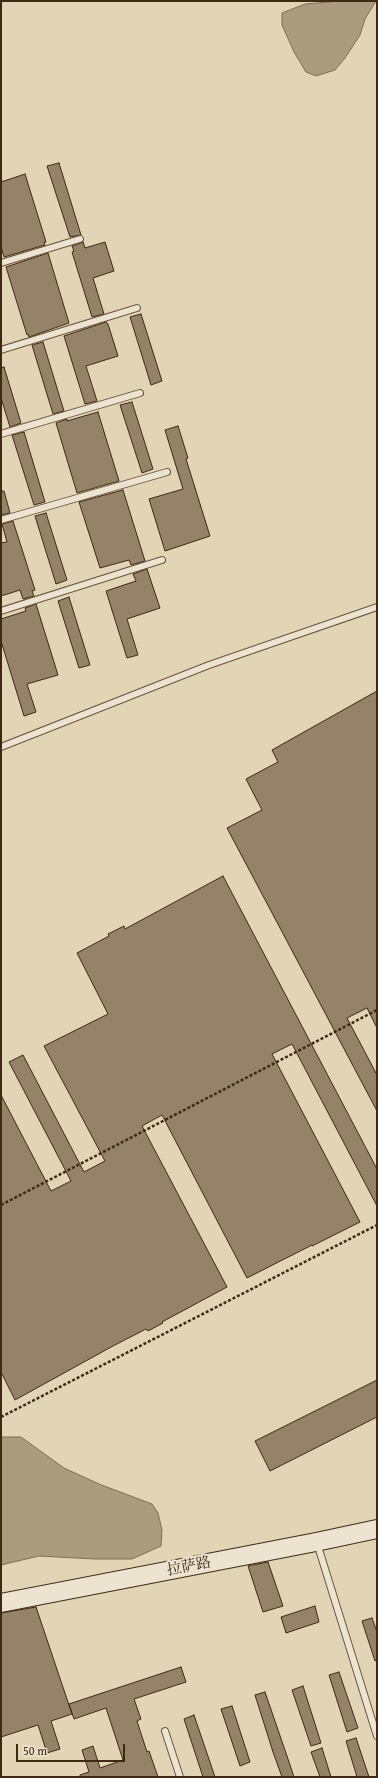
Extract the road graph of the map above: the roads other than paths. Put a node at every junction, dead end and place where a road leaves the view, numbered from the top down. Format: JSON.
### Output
{"nodes":[{"id":1,"x":80,"y":239,"type":"dead end"},
{"id":2,"x":1,"y":263,"type":"edge"},
{"id":3,"x":137,"y":308,"type":"dead end"},
{"id":4,"x":1,"y":350,"type":"edge"},
{"id":5,"x":140,"y":393,"type":"dead end"},
{"id":6,"x":1,"y":434,"type":"edge"},
{"id":7,"x":166,"y":472,"type":"dead end"},
{"id":8,"x":1,"y":520,"type":"edge"},
{"id":9,"x":162,"y":560,"type":"dead end"},
{"id":10,"x":377,"y":607,"type":"edge"},
{"id":11,"x":1,"y":611,"type":"edge"},
{"id":12,"x":1,"y":747,"type":"edge"},
{"id":13,"x":377,"y":1529,"type":"edge"},
{"id":14,"x":316,"y":1542,"type":"junction"},
{"id":15,"x":1,"y":1603,"type":"edge"},
{"id":16,"x":165,"y":1731,"type":"dead end"},
{"id":17,"x":377,"y":1736,"type":"edge"},
{"id":18,"x":180,"y":1777,"type":"edge"}],
"edges":[{"from":1,"to":2,"type":"lane"},
{"from":3,"to":4,"type":"lane"},
{"from":5,"to":6,"type":"lane"},
{"from":7,"to":8,"type":"lane"},
{"from":9,"to":11,"type":"lane"},
{"from":10,"to":12,"type":"lane"},
{"from":13,"to":14,"type":"street","name":"拉萨路"},
{"from":14,"to":15,"type":"street","name":"拉萨路"},
{"from":14,"to":17,"type":"lane"},
{"from":16,"to":18,"type":"lane"}]}
